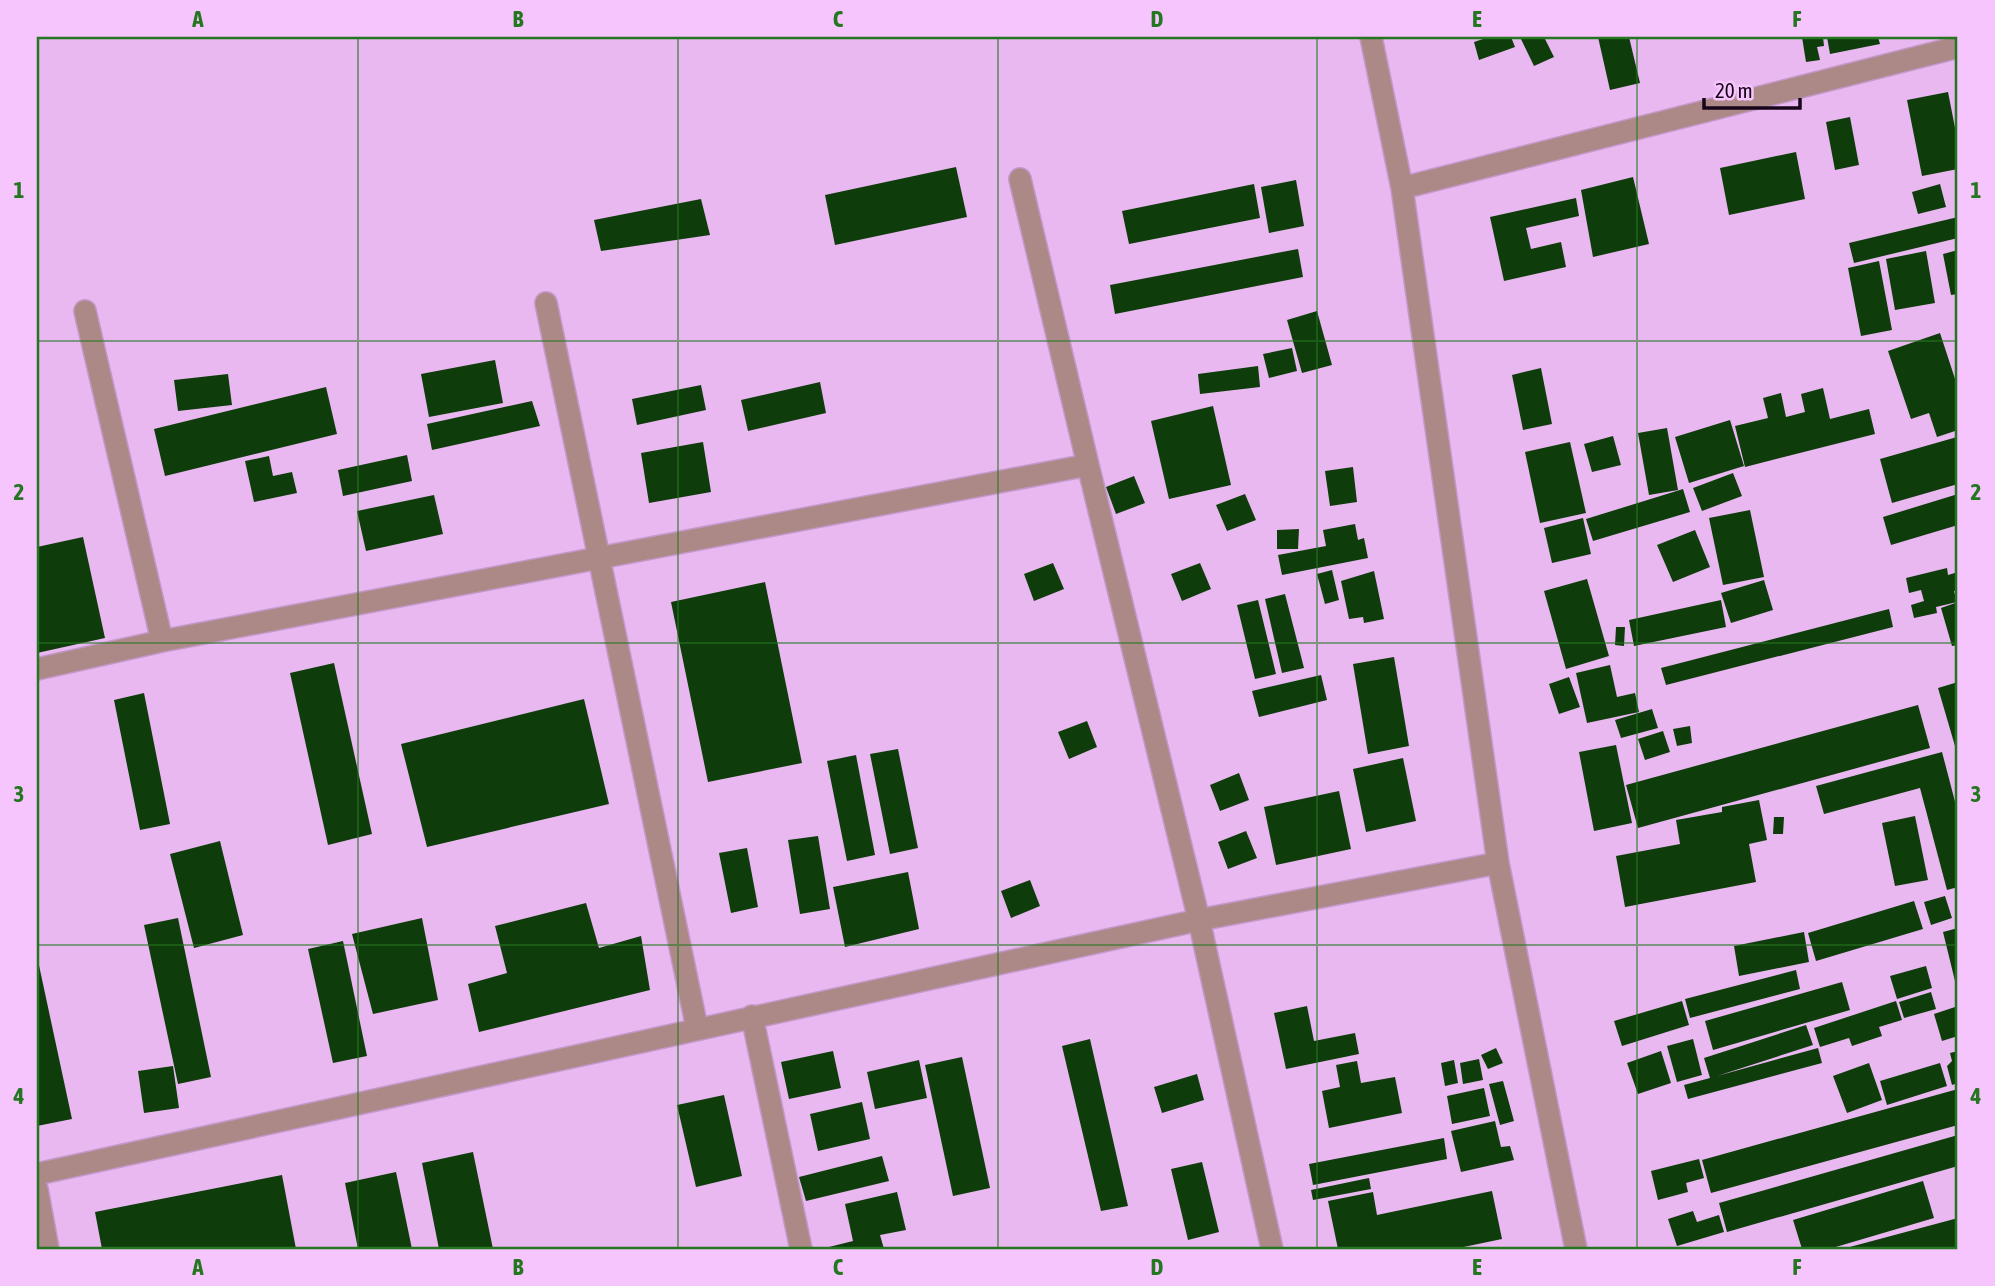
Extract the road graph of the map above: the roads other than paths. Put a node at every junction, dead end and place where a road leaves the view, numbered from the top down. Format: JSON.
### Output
{"nodes":[{"id":1,"x":1371,"y":37,"type":"edge"},
{"id":2,"x":1958,"y":47,"type":"edge"},
{"id":3,"x":1020,"y":179,"type":"dead end"},
{"id":4,"x":1402,"y":188,"type":"junction"},
{"id":5,"x":546,"y":303,"type":"dead end"},
{"id":6,"x":85,"y":311,"type":"dead end"},
{"id":7,"x":1088,"y":465,"type":"junction"},
{"id":8,"x":597,"y":558,"type":"junction"},
{"id":9,"x":162,"y":641,"type":"junction"},
{"id":10,"x":37,"y":669,"type":"edge"},
{"id":11,"x":1499,"y":863,"type":"junction"},
{"id":12,"x":1199,"y":920,"type":"junction"},
{"id":13,"x":752,"y":1016,"type":"junction"},
{"id":14,"x":697,"y":1028,"type":"junction"},
{"id":15,"x":37,"y":1174,"type":"edge"},
{"id":16,"x":37,"y":1189,"type":"edge"},
{"id":17,"x":48,"y":1249,"type":"edge"},
{"id":18,"x":802,"y":1249,"type":"edge"},
{"id":19,"x":1272,"y":1249,"type":"edge"},
{"id":20,"x":1576,"y":1249,"type":"edge"}],
"edges":[{"from":1,"to":4,"type":"street"},
{"from":2,"to":4,"type":"street"},
{"from":3,"to":7,"type":"street"},
{"from":4,"to":11,"type":"street"},
{"from":5,"to":8,"type":"street"},
{"from":6,"to":9,"type":"street"},
{"from":7,"to":8,"type":"street"},
{"from":7,"to":12,"type":"street"},
{"from":8,"to":9,"type":"street"},
{"from":8,"to":14,"type":"street"},
{"from":9,"to":10,"type":"street"},
{"from":11,"to":12,"type":"street"},
{"from":11,"to":20,"type":"street"},
{"from":12,"to":13,"type":"street"},
{"from":12,"to":19,"type":"street"},
{"from":13,"to":14,"type":"street"},
{"from":13,"to":18,"type":"street"},
{"from":14,"to":15,"type":"street"},
{"from":16,"to":17,"type":"street"}]}
